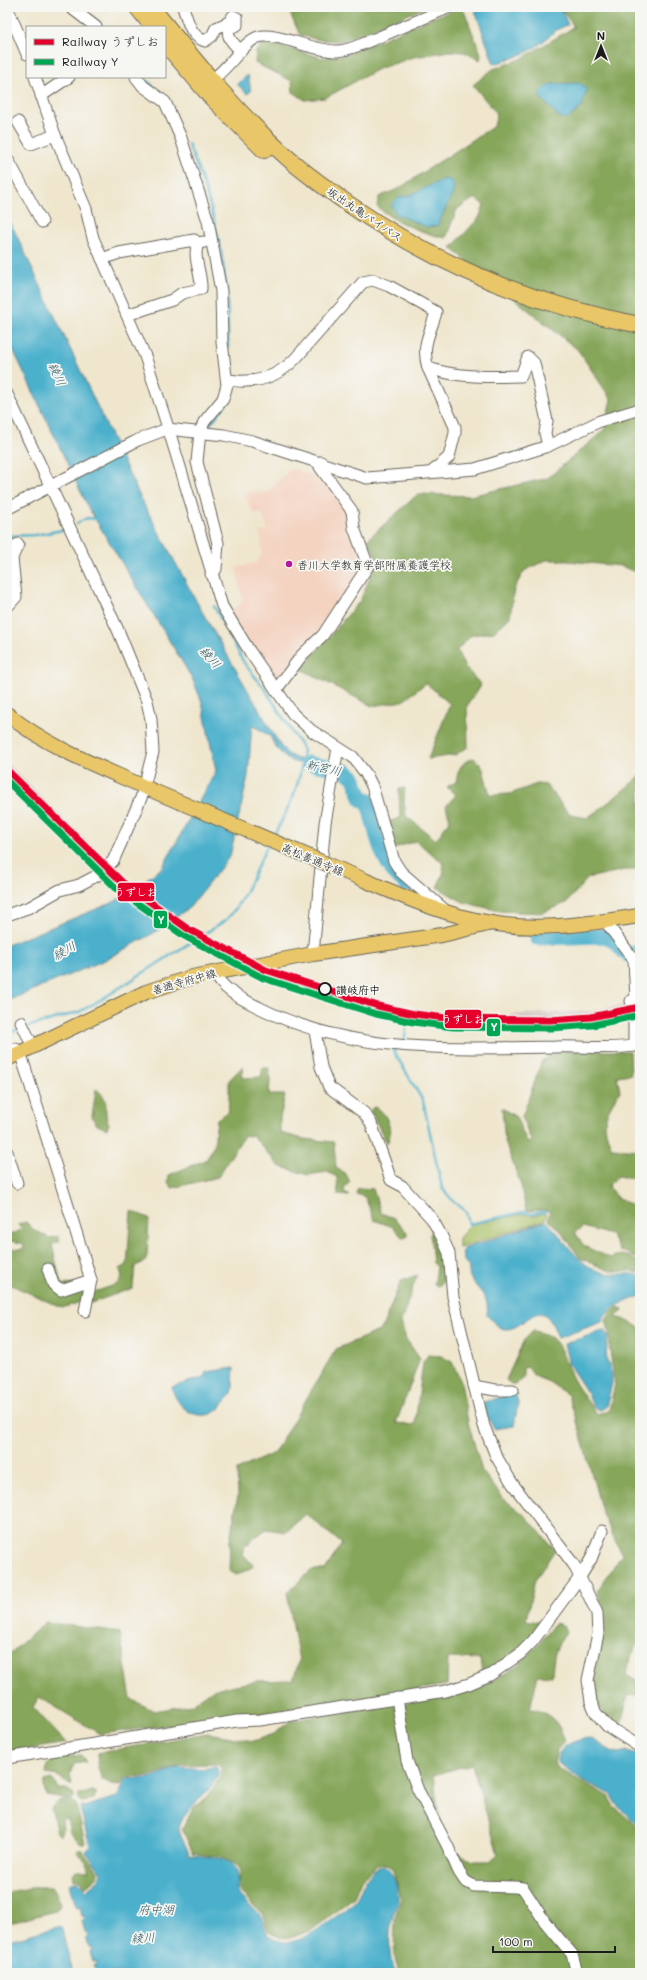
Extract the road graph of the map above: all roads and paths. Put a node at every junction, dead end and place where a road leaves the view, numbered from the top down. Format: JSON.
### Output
{"nodes":[{"id":1,"x":7,"y":7,"type":"edge"},
{"id":2,"x":70,"y":7,"type":"edge"},
{"id":3,"x":137,"y":7,"type":"edge"},
{"id":4,"x":151,"y":7,"type":"edge"},
{"id":5,"x":183,"y":7,"type":"edge"},
{"id":6,"x":450,"y":7,"type":"edge"},
{"id":7,"x":95,"y":26,"type":"edge"},
{"id":8,"x":152,"y":26,"type":"edge"},
{"id":9,"x":166,"y":44,"type":"edge"},
{"id":10,"x":241,"y":51,"type":"junction"},
{"id":11,"x":26,"y":52,"type":"edge"},
{"id":12,"x":35,"y":78,"type":"edge"},
{"id":13,"x":68,"y":78,"type":"edge"},
{"id":14,"x":137,"y":78,"type":"edge"},
{"id":15,"x":211,"y":80,"type":"junction"},
{"id":16,"x":41,"y":96,"type":"junction"},
{"id":17,"x":18,"y":122,"type":"dead end"},
{"id":18,"x":55,"y":135,"type":"junction"},
{"id":19,"x":7,"y":158,"type":"edge"},
{"id":20,"x":42,"y":222,"type":"dead end"},
{"id":21,"x":396,"y":236,"type":"junction"},
{"id":22,"x":212,"y":241,"type":"junction"},
{"id":23,"x":198,"y":243,"type":"junction"},
{"id":24,"x":102,"y":259,"type":"junction"},
{"id":25,"x":127,"y":315,"type":"junction"},
{"id":26,"x":640,"y":325,"type":"edge"},
{"id":27,"x":640,"y":336,"type":"edge"},
{"id":28,"x":428,"y":368,"type":"junction"},
{"id":29,"x":230,"y":380,"type":"junction"},
{"id":30,"x":7,"y":394,"type":"edge"},
{"id":31,"x":640,"y":409,"type":"edge"},
{"id":32,"x":167,"y":429,"type":"junction"},
{"id":33,"x":200,"y":432,"type":"junction"},
{"id":34,"x":548,"y":446,"type":"junction"},
{"id":35,"x":321,"y":462,"type":"junction"},
{"id":36,"x":433,"y":471,"type":"junction"},
{"id":37,"x":51,"y":486,"type":"junction"},
{"id":38,"x":7,"y":509,"type":"edge"},
{"id":39,"x":18,"y":544,"type":"dead end"},
{"id":40,"x":211,"y":574,"type":"junction"},
{"id":41,"x":7,"y":607,"type":"edge"},
{"id":42,"x":276,"y":690,"type":"junction"},
{"id":43,"x":7,"y":714,"type":"edge"},
{"id":44,"x":338,"y":748,"type":"junction"},
{"id":45,"x":147,"y":789,"type":"junction"},
{"id":46,"x":449,"y":914,"type":"junction"},
{"id":47,"x":7,"y":915,"type":"edge"},
{"id":48,"x":640,"y":916,"type":"edge"},
{"id":49,"x":605,"y":921,"type":"junction"},
{"id":50,"x":492,"y":924,"type":"junction"},
{"id":51,"x":448,"y":934,"type":"junction"},
{"id":52,"x":313,"y":954,"type":"junction"},
{"id":53,"x":214,"y":972,"type":"junction"},
{"id":54,"x":632,"y":1004,"type":"dead end"},
{"id":55,"x":634,"y":1016,"type":"dead end"},
{"id":56,"x":23,"y":1027,"type":"dead end"},
{"id":57,"x":315,"y":1031,"type":"junction"},
{"id":58,"x":637,"y":1046,"type":"edge"},
{"id":59,"x":33,"y":1047,"type":"junction"},
{"id":60,"x":11,"y":1054,"type":"edge"},
{"id":61,"x":7,"y":1152,"type":"edge"},
{"id":62,"x":17,"y":1183,"type":"dead end"},
{"id":63,"x":48,"y":1269,"type":"dead end"},
{"id":64,"x":91,"y":1280,"type":"junction"},
{"id":65,"x":84,"y":1312,"type":"dead end"},
{"id":66,"x":474,"y":1386,"type":"junction"},
{"id":67,"x":513,"y":1390,"type":"dead end"},
{"id":68,"x":602,"y":1531,"type":"dead end"},
{"id":69,"x":580,"y":1577,"type":"junction"},
{"id":70,"x":397,"y":1698,"type":"junction"},
{"id":71,"x":640,"y":1747,"type":"edge"},
{"id":72,"x":7,"y":1758,"type":"edge"},
{"id":73,"x":577,"y":1973,"type":"edge"}],
"edges":[{"from":1,"to":11,"type":"street"},
{"from":2,"to":7,"type":"street"},
{"from":3,"to":8,"type":"highway"},
{"from":4,"to":15,"type":"highway","name":"坂出丸亀バイパス"},
{"from":5,"to":10,"type":"street"},
{"from":6,"to":10,"type":"street"},
{"from":9,"to":21,"type":"highway","name":"坂出丸亀バイパス"},
{"from":10,"to":15,"type":"street"},
{"from":12,"to":16,"type":"street"},
{"from":13,"to":16,"type":"street"},
{"from":14,"to":22,"type":"street"},
{"from":15,"to":21,"type":"highway","name":"坂出丸亀バイパス"},
{"from":16,"to":18,"type":"street"},
{"from":17,"to":18,"type":"street"},
{"from":18,"to":24,"type":"street"},
{"from":19,"to":20,"type":"street"},
{"from":21,"to":26,"type":"highway","name":"坂出丸亀バイパス"},
{"from":21,"to":27,"type":"highway","name":"坂出丸亀バイパス"},
{"from":22,"to":23,"type":"street"},
{"from":22,"to":29,"type":"street"},
{"from":23,"to":24,"type":"street"},
{"from":23,"to":25,"type":"street"},
{"from":24,"to":25,"type":"street"},
{"from":25,"to":32,"type":"street"},
{"from":28,"to":29,"type":"street"},
{"from":28,"to":34,"type":"street"},
{"from":28,"to":36,"type":"street"},
{"from":29,"to":33,"type":"street"},
{"from":30,"to":37,"type":"street"},
{"from":31,"to":34,"type":"street"},
{"from":32,"to":33,"type":"street"},
{"from":32,"to":37,"type":"street"},
{"from":32,"to":40,"type":"street"},
{"from":33,"to":35,"type":"street"},
{"from":33,"to":40,"type":"street"},
{"from":34,"to":36,"type":"street"},
{"from":35,"to":36,"type":"street"},
{"from":35,"to":42,"type":"street"},
{"from":37,"to":38,"type":"street"},
{"from":37,"to":45,"type":"street"},
{"from":39,"to":41,"type":"street"},
{"from":40,"to":42,"type":"street"},
{"from":42,"to":44,"type":"street"},
{"from":43,"to":45,"type":"main road","name":"高松善通寺線"},
{"from":44,"to":46,"type":"street"},
{"from":44,"to":52,"type":"street"},
{"from":45,"to":46,"type":"main road","name":"高松善通寺線","bridge":true},
{"from":45,"to":47,"type":"street"},
{"from":46,"to":50,"type":"main road","name":"高松善通寺線"},
{"from":46,"to":51,"type":"main road"},
{"from":48,"to":49,"type":"main road","name":"高松善通寺線"},
{"from":49,"to":50,"type":"main road","name":"高松善通寺線"},
{"from":49,"to":54,"type":"street"},
{"from":50,"to":51,"type":"main road","name":"善通寺府中線"},
{"from":51,"to":52,"type":"main road","name":"善通寺府中線"},
{"from":52,"to":53,"type":"main road","name":"善通寺府中線"},
{"from":53,"to":57,"type":"street"},
{"from":53,"to":59,"type":"main road","name":"善通寺府中線"},
{"from":55,"to":58,"type":"street"},
{"from":56,"to":59,"type":"street"},
{"from":57,"to":58,"type":"street"},
{"from":57,"to":66,"type":"street"},
{"from":59,"to":60,"type":"main road","name":"善通寺府中線"},
{"from":60,"to":64,"type":"street"},
{"from":61,"to":62,"type":"street"},
{"from":63,"to":64,"type":"street"},
{"from":64,"to":65,"type":"street"},
{"from":66,"to":67,"type":"street"},
{"from":66,"to":69,"type":"street"},
{"from":68,"to":69,"type":"street"},
{"from":69,"to":70,"type":"street"},
{"from":69,"to":71,"type":"street"},
{"from":70,"to":72,"type":"street"},
{"from":70,"to":73,"type":"street"}]}
